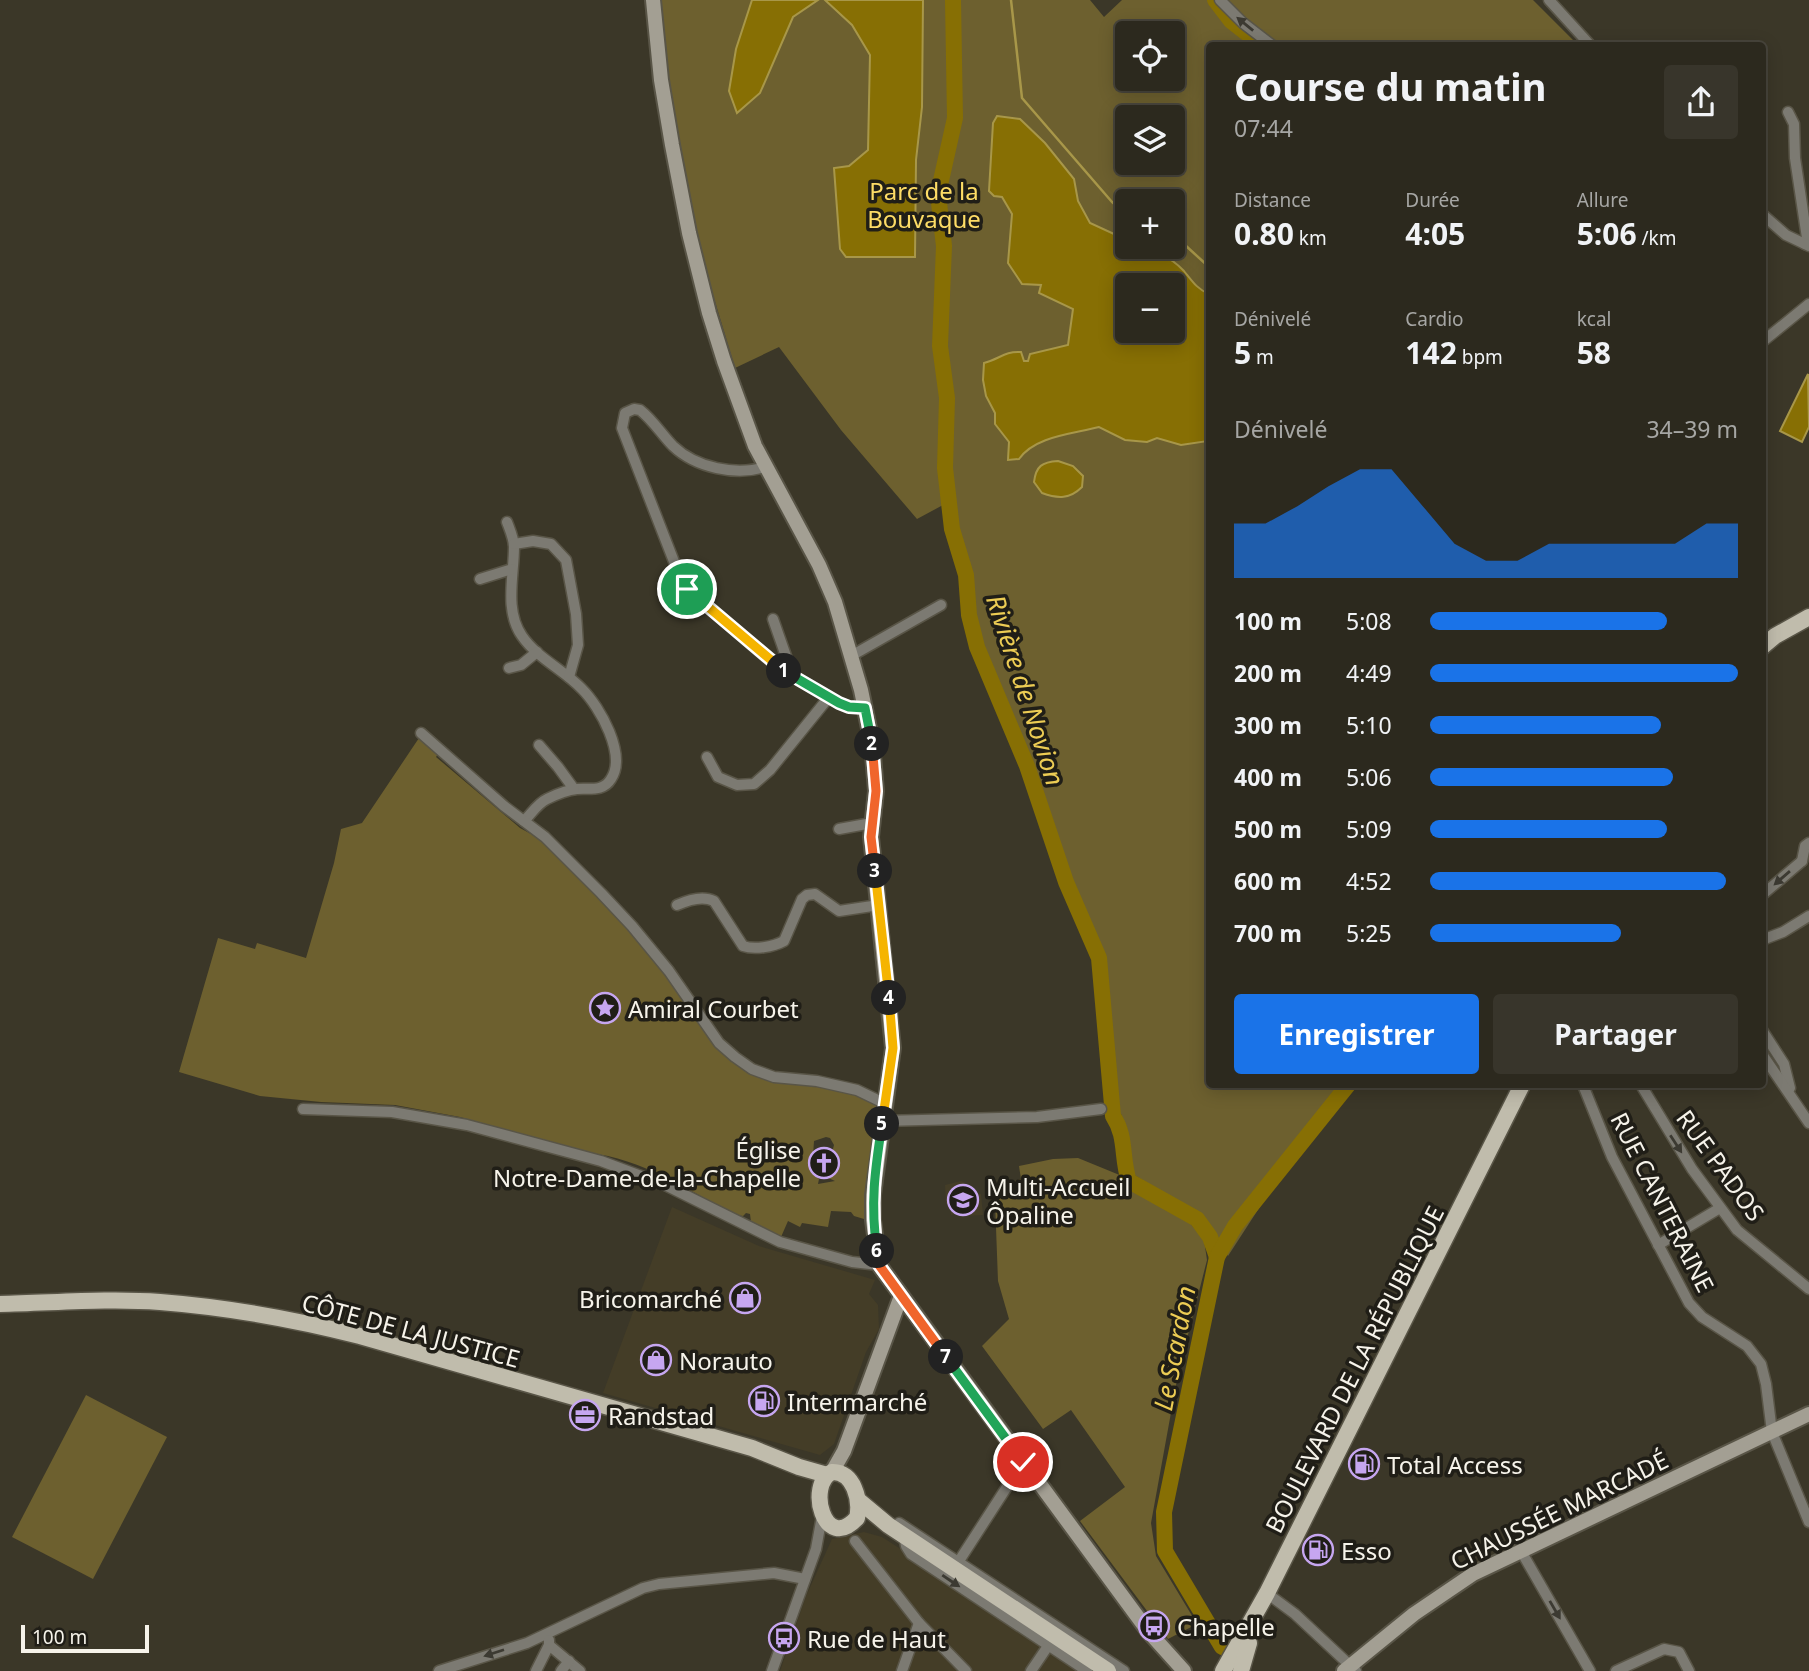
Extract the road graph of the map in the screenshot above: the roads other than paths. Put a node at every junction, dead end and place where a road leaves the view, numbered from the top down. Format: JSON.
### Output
{"nodes":[{"id":1,"x":653,"y":0,"type":"edge"},
{"id":2,"x":1220,"y":0,"type":"edge"},
{"id":3,"x":1549,"y":0,"type":"edge"},
{"id":4,"x":1268,"y":42,"type":"edge"},
{"id":5,"x":1587,"y":42,"type":"edge"},
{"id":6,"x":1788,"y":112,"type":"dead end"},
{"id":7,"x":1766,"y":218,"type":"edge"},
{"id":8,"x":1807,"y":245,"type":"edge"},
{"id":9,"x":1809,"y":304,"type":"edge"},
{"id":10,"x":1766,"y":339,"type":"edge"},
{"id":11,"x":765,"y":467,"type":"junction"},
{"id":12,"x":507,"y":522,"type":"dead end"},
{"id":13,"x":514,"y":544,"type":"junction"},
{"id":14,"x":512,"y":569,"type":"junction"},
{"id":15,"x":480,"y":579,"type":"dead end"},
{"id":16,"x":941,"y":605,"type":"dead end"},
{"id":17,"x":1809,"y":608,"type":"edge"},
{"id":18,"x":1809,"y":617,"type":"edge"},
{"id":19,"x":773,"y":619,"type":"dead end"},
{"id":20,"x":1766,"y":633,"type":"edge"},
{"id":21,"x":1766,"y":644,"type":"edge"},
{"id":22,"x":537,"y":652,"type":"junction"},
{"id":23,"x":851,"y":656,"type":"junction"},
{"id":24,"x":509,"y":667,"type":"dead end"},
{"id":25,"x":793,"y":676,"type":"junction"},
{"id":26,"x":569,"y":677,"type":"junction"},
{"id":27,"x":830,"y":697,"type":"junction"},
{"id":28,"x":865,"y":708,"type":"junction"},
{"id":29,"x":421,"y":733,"type":"dead end"},
{"id":30,"x":539,"y":745,"type":"dead end"},
{"id":31,"x":707,"y":757,"type":"dead end"},
{"id":32,"x":574,"y":789,"type":"junction"},
{"id":33,"x":524,"y":821,"type":"junction"},
{"id":34,"x":872,"y":823,"type":"junction"},
{"id":35,"x":839,"y":829,"type":"dead end"},
{"id":36,"x":1809,"y":843,"type":"edge"},
{"id":37,"x":1806,"y":862,"type":"edge"},
{"id":38,"x":1766,"y":892,"type":"edge"},
{"id":39,"x":677,"y":905,"type":"dead end"},
{"id":40,"x":879,"y":905,"type":"junction"},
{"id":41,"x":1809,"y":916,"type":"edge"},
{"id":42,"x":1766,"y":938,"type":"edge"},
{"id":43,"x":1766,"y":1036,"type":"edge"},
{"id":44,"x":1766,"y":1059,"type":"edge"},
{"id":45,"x":1520,"y":1088,"type":"edge"},
{"id":46,"x":1528,"y":1088,"type":"edge"},
{"id":47,"x":1584,"y":1088,"type":"edge"},
{"id":48,"x":1643,"y":1088,"type":"edge"},
{"id":49,"x":1790,"y":1092,"type":"junction"},
{"id":50,"x":886,"y":1104,"type":"junction"},
{"id":51,"x":1101,"y":1109,"type":"dead end"},
{"id":52,"x":303,"y":1110,"type":"dead end"},
{"id":53,"x":883,"y":1121,"type":"junction"},
{"id":54,"x":1809,"y":1123,"type":"edge"},
{"id":55,"x":1720,"y":1208,"type":"junction"},
{"id":56,"x":1658,"y":1245,"type":"junction"},
{"id":57,"x":879,"y":1265,"type":"junction"},
{"id":58,"x":1809,"y":1289,"type":"edge"},
{"id":59,"x":901,"y":1296,"type":"junction"},
{"id":60,"x":0,"y":1304,"type":"edge"},
{"id":61,"x":1809,"y":1414,"type":"edge"},
{"id":62,"x":1772,"y":1432,"type":"junction"},
{"id":63,"x":1023,"y":1462,"type":"junction"},
{"id":64,"x":832,"y":1477,"type":"junction"},
{"id":65,"x":858,"y":1500,"type":"junction"},
{"id":66,"x":822,"y":1516,"type":"junction"},
{"id":67,"x":855,"y":1521,"type":"junction"},
{"id":68,"x":1809,"y":1522,"type":"edge"},
{"id":69,"x":885,"y":1523,"type":"junction"},
{"id":70,"x":837,"y":1528,"type":"junction"},
{"id":71,"x":903,"y":1535,"type":"junction"},
{"id":72,"x":855,"y":1541,"type":"dead end"},
{"id":73,"x":816,"y":1549,"type":"junction"},
{"id":74,"x":1521,"y":1550,"type":"junction"},
{"id":75,"x":958,"y":1561,"type":"junction"},
{"id":76,"x":804,"y":1579,"type":"junction"},
{"id":77,"x":1272,"y":1597,"type":"junction"},
{"id":78,"x":919,"y":1623,"type":"junction"},
{"id":79,"x":548,"y":1633,"type":"junction"},
{"id":80,"x":549,"y":1645,"type":"junction"},
{"id":81,"x":1048,"y":1646,"type":"junction"},
{"id":82,"x":569,"y":1661,"type":"junction"},
{"id":83,"x":1350,"y":1669,"type":"edge"},
{"id":84,"x":439,"y":1671,"type":"edge"},
{"id":85,"x":536,"y":1671,"type":"edge"},
{"id":86,"x":561,"y":1671,"type":"edge"},
{"id":87,"x":580,"y":1671,"type":"edge"},
{"id":88,"x":772,"y":1671,"type":"edge"},
{"id":89,"x":902,"y":1671,"type":"edge"},
{"id":90,"x":966,"y":1671,"type":"edge"},
{"id":91,"x":1031,"y":1671,"type":"edge"},
{"id":92,"x":1087,"y":1671,"type":"edge"},
{"id":93,"x":1108,"y":1671,"type":"edge"},
{"id":94,"x":1124,"y":1671,"type":"edge"},
{"id":95,"x":1184,"y":1671,"type":"edge"},
{"id":96,"x":1223,"y":1671,"type":"edge"},
{"id":97,"x":1241,"y":1671,"type":"edge"},
{"id":98,"x":1590,"y":1671,"type":"edge"},
{"id":99,"x":1616,"y":1671,"type":"edge"},
{"id":100,"x":1689,"y":1671,"type":"edge"}],
"edges":[{"from":1,"to":11,"type":"street"},
{"from":4,"to":2,"type":"street","one_way":true},
{"from":3,"to":5,"type":"street"},
{"from":6,"to":8,"type":"street"},
{"from":7,"to":8,"type":"street"},
{"from":9,"to":10,"type":"street"},
{"from":11,"to":23,"type":"street"},
{"from":11,"to":25,"type":"street"},
{"from":12,"to":13,"type":"street"},
{"from":13,"to":14,"type":"street"},
{"from":13,"to":26,"type":"street"},
{"from":14,"to":15,"type":"street"},
{"from":14,"to":22,"type":"street"},
{"from":16,"to":23,"type":"street"},
{"from":17,"to":20,"type":"main road"},
{"from":18,"to":21,"type":"main road"},
{"from":19,"to":25,"type":"street"},
{"from":22,"to":24,"type":"street"},
{"from":22,"to":26,"type":"street"},
{"from":23,"to":28,"type":"street"},
{"from":25,"to":27,"type":"street"},
{"from":26,"to":32,"type":"street"},
{"from":27,"to":28,"type":"street"},
{"from":27,"to":31,"type":"street"},
{"from":28,"to":34,"type":"street"},
{"from":29,"to":33,"type":"street"},
{"from":30,"to":32,"type":"street"},
{"from":32,"to":33,"type":"street"},
{"from":33,"to":50,"type":"street"},
{"from":34,"to":35,"type":"street"},
{"from":34,"to":40,"type":"street"},
{"from":36,"to":37,"type":"street"},
{"from":37,"to":38,"type":"street","one_way":true},
{"from":39,"to":40,"type":"street"},
{"from":40,"to":50,"type":"street"},
{"from":41,"to":42,"type":"street"},
{"from":43,"to":49,"type":"street"},
{"from":44,"to":49,"type":"street"},
{"from":45,"to":96,"type":"main road","name":"BOULEVARD DE LA RÉPUBLIQUE"},
{"from":46,"to":77,"type":"main road","name":"BOULEVARD DE LA RÉPUBLIQUE"},
{"from":47,"to":56,"type":"street","name":"RUE CANTERAINE"},
{"from":48,"to":55,"type":"street","name":"RUE PADOS","one_way":true},
{"from":49,"to":54,"type":"street"},
{"from":50,"to":53,"type":"street"},
{"from":51,"to":53,"type":"street"},
{"from":52,"to":57,"type":"street"},
{"from":53,"to":57,"type":"street"},
{"from":55,"to":56,"type":"street"},
{"from":55,"to":58,"type":"street","name":"RUE PADOS"},
{"from":56,"to":62,"type":"street","name":"RUE CANTERAINE"},
{"from":57,"to":59,"type":"street"},
{"from":59,"to":63,"type":"street"},
{"from":59,"to":64,"type":"street"},
{"from":60,"to":64,"type":"main road","name":"CÔTE DE LA JUSTICE"},
{"from":61,"to":62,"type":"street","name":"CHAUSSÉE MARCADÉ"},
{"from":62,"to":68,"type":"street","name":"RUE CANTERAINE"},
{"from":62,"to":74,"type":"street","name":"CHAUSSÉE MARCADÉ"},
{"from":63,"to":75,"type":"street"},
{"from":63,"to":95,"type":"street"},
{"from":64,"to":65,"type":"main road"},
{"from":64,"to":66,"type":"main road"},
{"from":65,"to":67,"type":"main road"},
{"from":65,"to":69,"type":"main road"},
{"from":66,"to":70,"type":"main road"},
{"from":66,"to":73,"type":"street"},
{"from":67,"to":69,"type":"main road"},
{"from":67,"to":70,"type":"main road"},
{"from":69,"to":71,"type":"main road"},
{"from":69,"to":75,"type":"street"},
{"from":70,"to":73,"type":"street"},
{"from":71,"to":81,"type":"street","one_way":true},
{"from":71,"to":93,"type":"main road"},
{"from":72,"to":78,"type":"street"},
{"from":73,"to":76,"type":"street"},
{"from":74,"to":83,"type":"street","name":"CHAUSSÉE MARCADÉ"},
{"from":74,"to":98,"type":"street","one_way":true},
{"from":75,"to":94,"type":"street"},
{"from":76,"to":79,"type":"street"},
{"from":76,"to":88,"type":"street"},
{"from":77,"to":83,"type":"street"},
{"from":77,"to":97,"type":"main road","name":"BOULEVARD DE LA RÉPUBLIQUE"},
{"from":78,"to":89,"type":"street"},
{"from":78,"to":90,"type":"street"},
{"from":79,"to":80,"type":"street"},
{"from":79,"to":84,"type":"street","one_way":true},
{"from":80,"to":82,"type":"street"},
{"from":80,"to":85,"type":"street"},
{"from":81,"to":91,"type":"street"},
{"from":81,"to":92,"type":"street"},
{"from":82,"to":86,"type":"street"},
{"from":82,"to":87,"type":"street"},
{"from":99,"to":100,"type":"street"}]}
